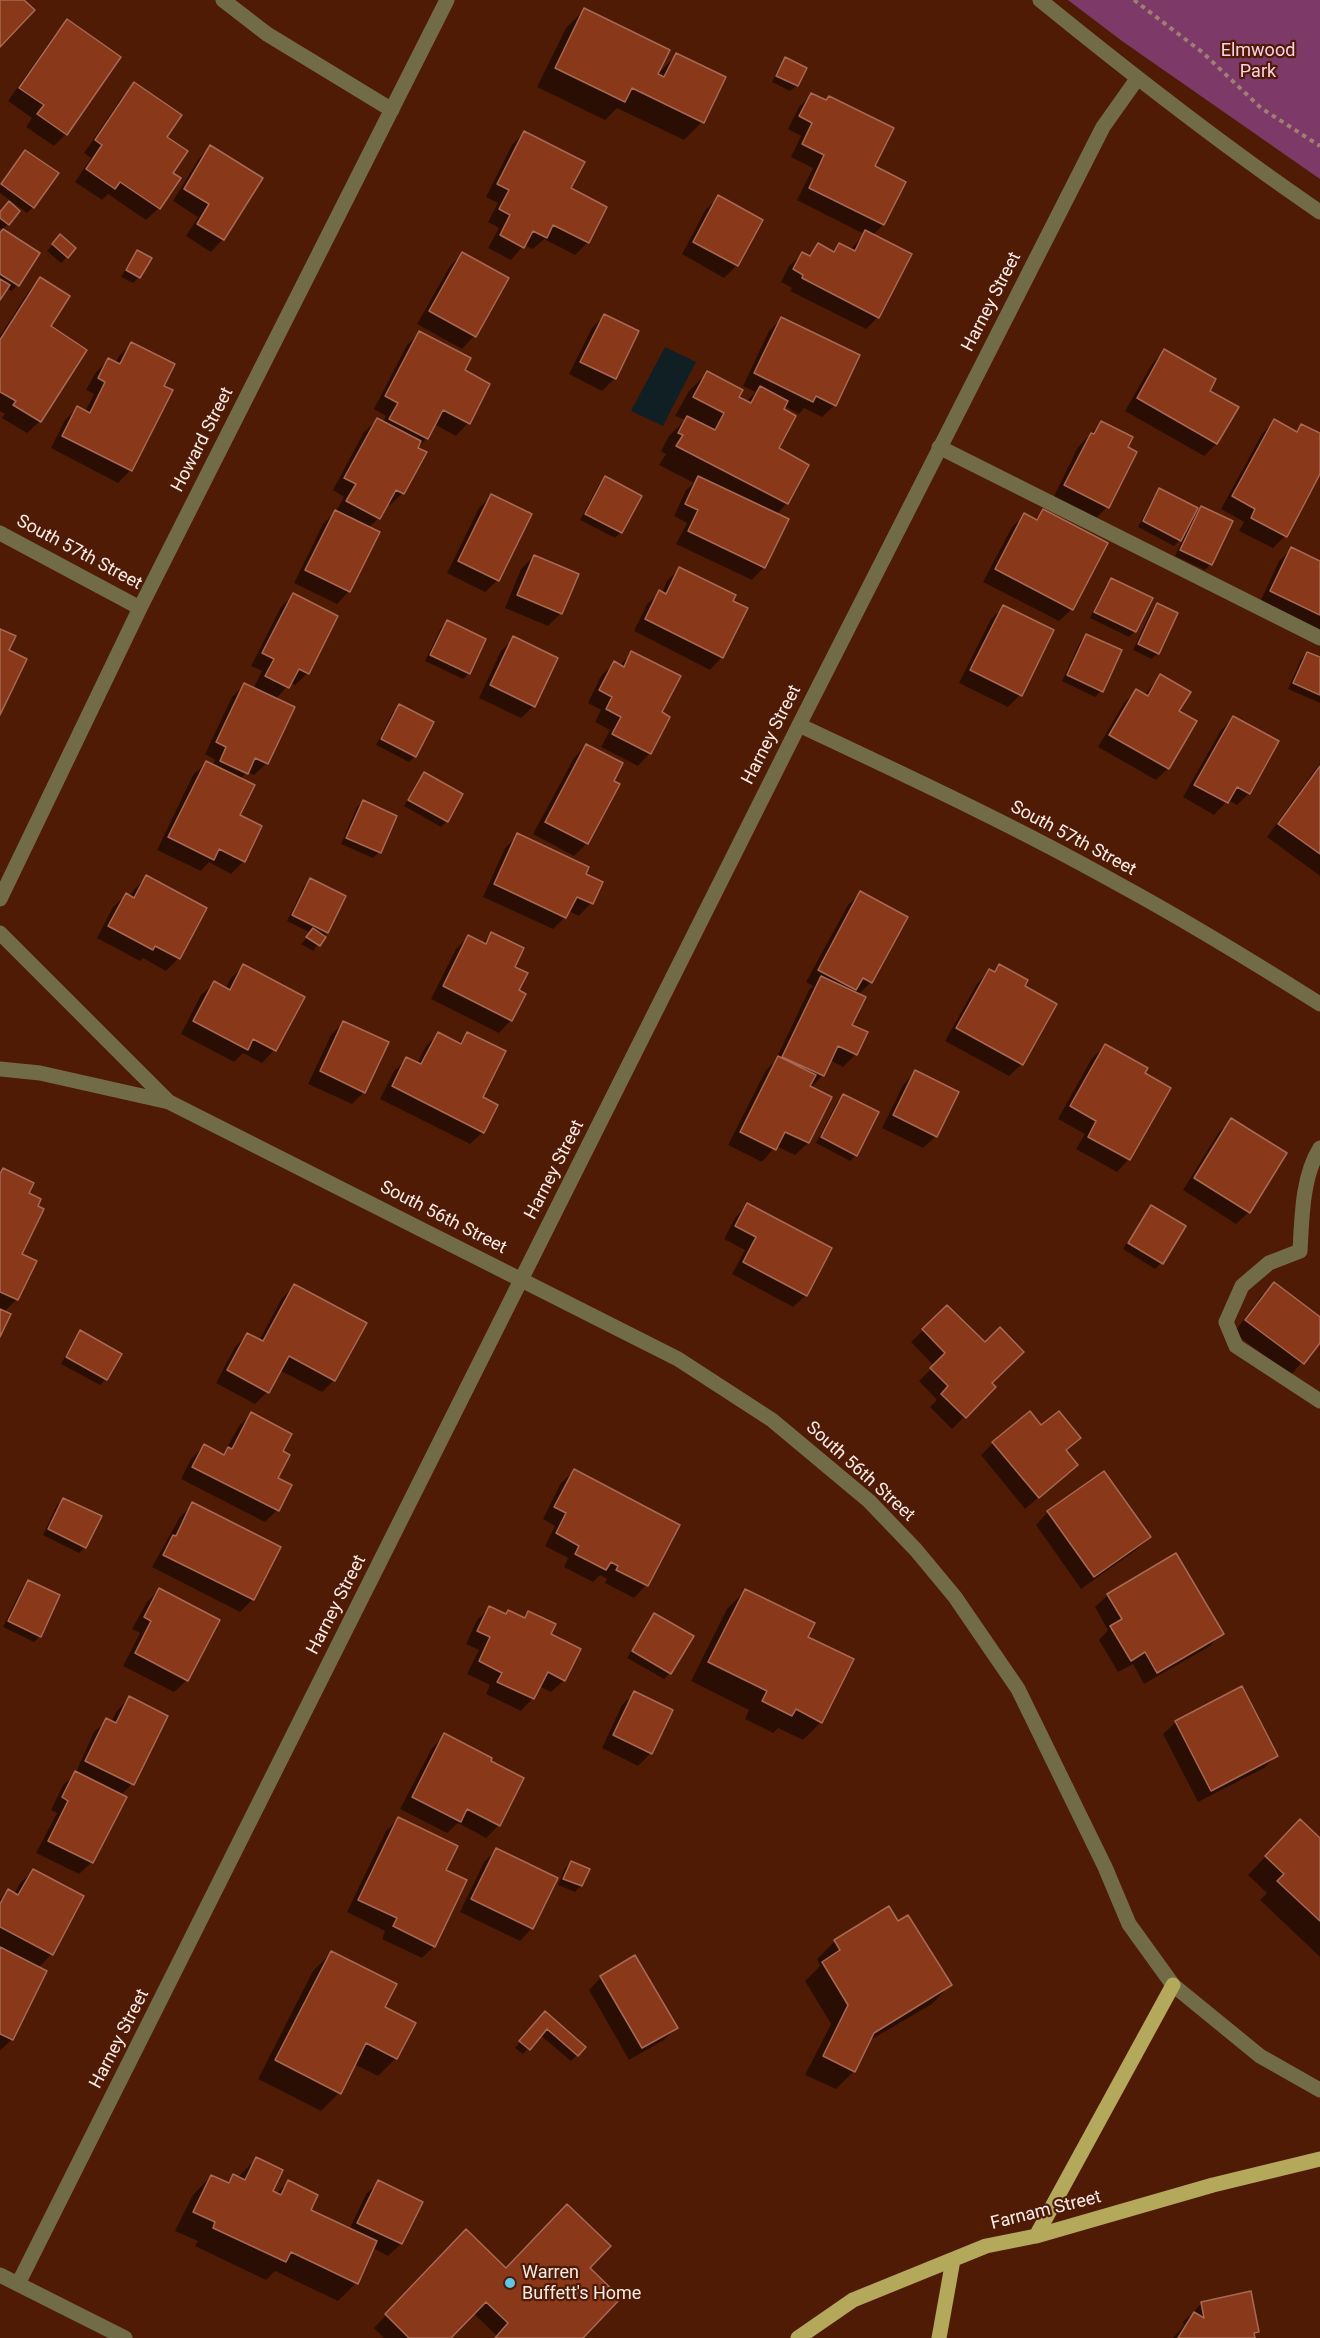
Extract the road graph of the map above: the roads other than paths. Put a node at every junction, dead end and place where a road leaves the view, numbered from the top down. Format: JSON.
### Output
{"nodes":[{"id":1,"x":223,"y":0,"type":"edge"},
{"id":2,"x":447,"y":0,"type":"edge"},
{"id":3,"x":1040,"y":0,"type":"edge"},
{"id":4,"x":1137,"y":79,"type":"junction"},
{"id":5,"x":392,"y":110,"type":"junction"},
{"id":6,"x":1320,"y":212,"type":"edge"},
{"id":7,"x":939,"y":447,"type":"junction"},
{"id":8,"x":0,"y":533,"type":"edge"},
{"id":9,"x":141,"y":608,"type":"junction"},
{"id":10,"x":1320,"y":638,"type":"edge"},
{"id":11,"x":799,"y":725,"type":"junction"},
{"id":12,"x":0,"y":899,"type":"edge"},
{"id":13,"x":0,"y":933,"type":"edge"},
{"id":14,"x":1320,"y":1004,"type":"edge"},
{"id":15,"x":0,"y":1069,"type":"edge"},
{"id":16,"x":169,"y":1102,"type":"junction"},
{"id":17,"x":1320,"y":1148,"type":"edge"},
{"id":18,"x":522,"y":1280,"type":"junction"},
{"id":19,"x":1320,"y":1401,"type":"edge"},
{"id":20,"x":1173,"y":1985,"type":"junction"},
{"id":21,"x":1320,"y":2090,"type":"edge"},
{"id":22,"x":1320,"y":2159,"type":"edge"},
{"id":23,"x":1036,"y":2236,"type":"junction"},
{"id":24,"x":953,"y":2260,"type":"junction"},
{"id":25,"x":0,"y":2275,"type":"edge"},
{"id":26,"x":18,"y":2284,"type":"junction"},
{"id":27,"x":125,"y":2338,"type":"edge"},
{"id":28,"x":798,"y":2338,"type":"edge"},
{"id":29,"x":939,"y":2338,"type":"edge"}],
"edges":[{"from":1,"to":5,"type":"street"},
{"from":2,"to":5,"type":"street","name":"Howard Street"},
{"from":3,"to":4,"type":"street"},
{"from":4,"to":6,"type":"street"},
{"from":4,"to":7,"type":"street","name":"Harney Street"},
{"from":5,"to":9,"type":"street","name":"Howard Street"},
{"from":7,"to":10,"type":"street"},
{"from":7,"to":11,"type":"street","name":"Harney Street"},
{"from":8,"to":9,"type":"street","name":"South 57th Street"},
{"from":9,"to":12,"type":"street","name":"Howard Street"},
{"from":11,"to":14,"type":"street","name":"South 57th Street"},
{"from":11,"to":18,"type":"street","name":"Harney Street"},
{"from":13,"to":16,"type":"street","name":"South 56th Street"},
{"from":15,"to":16,"type":"street","name":"South 56th Street"},
{"from":16,"to":18,"type":"street","name":"South 56th Street"},
{"from":17,"to":19,"type":"street"},
{"from":18,"to":20,"type":"street","name":"South 56th Street"},
{"from":18,"to":26,"type":"street","name":"Harney Street"},
{"from":20,"to":21,"type":"street","name":"South 56th Street"},
{"from":20,"to":23,"type":"main road"},
{"from":22,"to":23,"type":"main road","name":"Farnam Street"},
{"from":23,"to":24,"type":"main road","name":"Farnam Street"},
{"from":24,"to":28,"type":"main road","name":"Farnam Street"},
{"from":24,"to":29,"type":"main road"},
{"from":25,"to":26,"type":"street"},
{"from":26,"to":27,"type":"street"}]}
